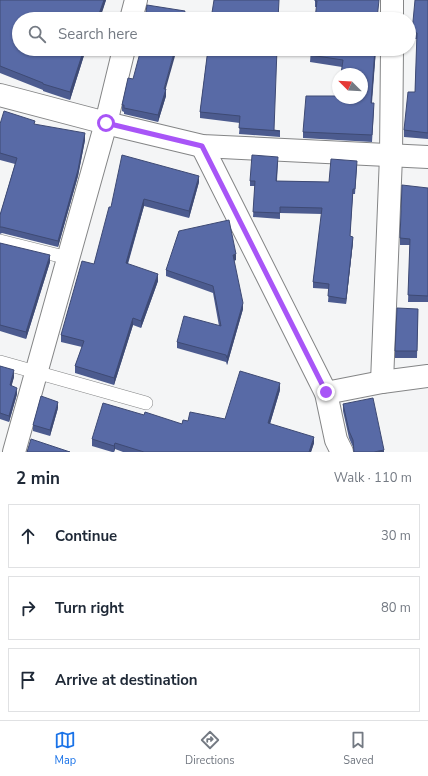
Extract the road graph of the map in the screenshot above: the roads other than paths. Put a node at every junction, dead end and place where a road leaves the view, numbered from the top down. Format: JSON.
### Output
{"nodes":[{"id":1,"x":136,"y":0,"type":"edge"},
{"id":2,"x":392,"y":0,"type":"edge"},
{"id":3,"x":133,"y":12,"type":"edge"},
{"id":4,"x":392,"y":12,"type":"edge"},
{"id":5,"x":122,"y":56,"type":"edge"},
{"id":6,"x":392,"y":56,"type":"edge"},
{"id":7,"x":0,"y":95,"type":"edge"},
{"id":8,"x":106,"y":123,"type":"junction"},
{"id":9,"x":202,"y":146,"type":"junction"},
{"id":10,"x":391,"y":156,"type":"junction"},
{"id":11,"x":428,"y":157,"type":"edge"},
{"id":12,"x":0,"y":241,"type":"edge"},
{"id":13,"x":68,"y":258,"type":"junction"},
{"id":14,"x":0,"y":362,"type":"edge"},
{"id":15,"x":36,"y":372,"type":"junction"},
{"id":16,"x":428,"y":376,"type":"edge"},
{"id":17,"x":382,"y":382,"type":"junction"},
{"id":18,"x":326,"y":392,"type":"junction"},
{"id":19,"x":146,"y":403,"type":"dead end"},
{"id":20,"x":14,"y":452,"type":"edge"},
{"id":21,"x":342,"y":452,"type":"edge"}],
"edges":[{"from":1,"to":3,"type":"street"},
{"from":2,"to":4,"type":"street"},
{"from":5,"to":8,"type":"street"},
{"from":6,"to":10,"type":"street"},
{"from":7,"to":8,"type":"street"},
{"from":8,"to":9,"type":"street"},
{"from":8,"to":13,"type":"street"},
{"from":9,"to":10,"type":"street"},
{"from":9,"to":18,"type":"street"},
{"from":10,"to":11,"type":"street"},
{"from":10,"to":17,"type":"street"},
{"from":12,"to":13,"type":"lane"},
{"from":13,"to":15,"type":"street"},
{"from":14,"to":15,"type":"lane"},
{"from":15,"to":19,"type":"lane"},
{"from":15,"to":20,"type":"street"},
{"from":16,"to":17,"type":"street"},
{"from":17,"to":18,"type":"street"},
{"from":18,"to":21,"type":"street"}]}
